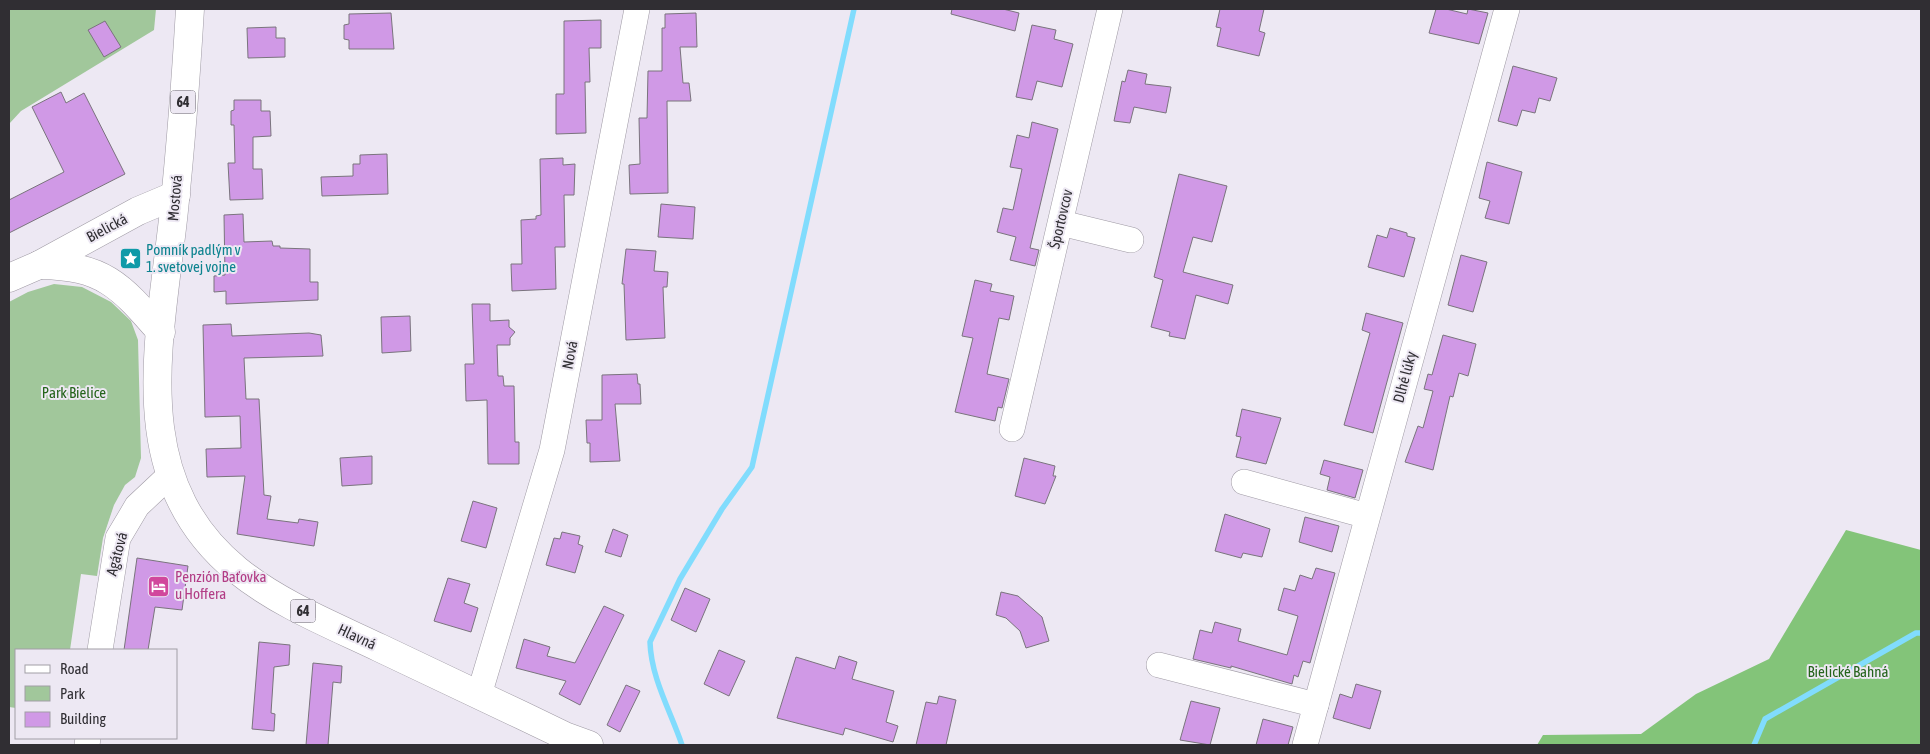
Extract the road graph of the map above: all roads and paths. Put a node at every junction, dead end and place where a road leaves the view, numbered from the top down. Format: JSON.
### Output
{"nodes":[{"id":1,"x":190,"y":9,"type":"edge"},
{"id":2,"x":637,"y":9,"type":"edge"},
{"id":3,"x":1110,"y":9,"type":"edge"},
{"id":4,"x":1506,"y":9,"type":"edge"},
{"id":5,"x":176,"y":195,"type":"junction"},
{"id":6,"x":1060,"y":223,"type":"junction"},
{"id":7,"x":1131,"y":240,"type":"dead end"},
{"id":8,"x":39,"y":264,"type":"junction"},
{"id":9,"x":9,"y":278,"type":"edge"},
{"id":10,"x":161,"y":332,"type":"junction"},
{"id":11,"x":1012,"y":429,"type":"dead end"},
{"id":12,"x":170,"y":475,"type":"junction"},
{"id":13,"x":1244,"y":482,"type":"dead end"},
{"id":14,"x":1367,"y":516,"type":"junction"},
{"id":15,"x":100,"y":649,"type":"edge"},
{"id":16,"x":1159,"y":665,"type":"dead end"},
{"id":17,"x":480,"y":695,"type":"junction"},
{"id":18,"x":1316,"y":705,"type":"junction"},
{"id":19,"x":589,"y":745,"type":"edge"},
{"id":20,"x":1305,"y":745,"type":"edge"}],
"edges":[{"from":1,"to":5,"type":"main road","name":"Mostová","number":"64"},
{"from":2,"to":17,"type":"street","name":"Nová"},
{"from":3,"to":6,"type":"street","name":"Športovcov"},
{"from":4,"to":14,"type":"street","name":"Dlhé lúky"},
{"from":5,"to":8,"type":"main road","name":"Bielická"},
{"from":5,"to":10,"type":"main road","name":"Mostová","number":"64"},
{"from":6,"to":7,"type":"street"},
{"from":6,"to":11,"type":"street","name":"Športovcov"},
{"from":8,"to":9,"type":"main road","name":"Bielická"},
{"from":8,"to":10,"type":"main road","name":"Bielická"},
{"from":10,"to":12,"type":"main road","name":"Mostová","number":"64"},
{"from":12,"to":15,"type":"street","name":"Agátová"},
{"from":12,"to":17,"type":"main road","name":"Hlavná","number":"64"},
{"from":13,"to":14,"type":"street"},
{"from":14,"to":18,"type":"street","name":"Dlhé lúky"},
{"from":16,"to":18,"type":"street"},
{"from":17,"to":19,"type":"main road","name":"Hlavná","number":"64"},
{"from":18,"to":20,"type":"street","name":"Dlhé lúky"}]}
